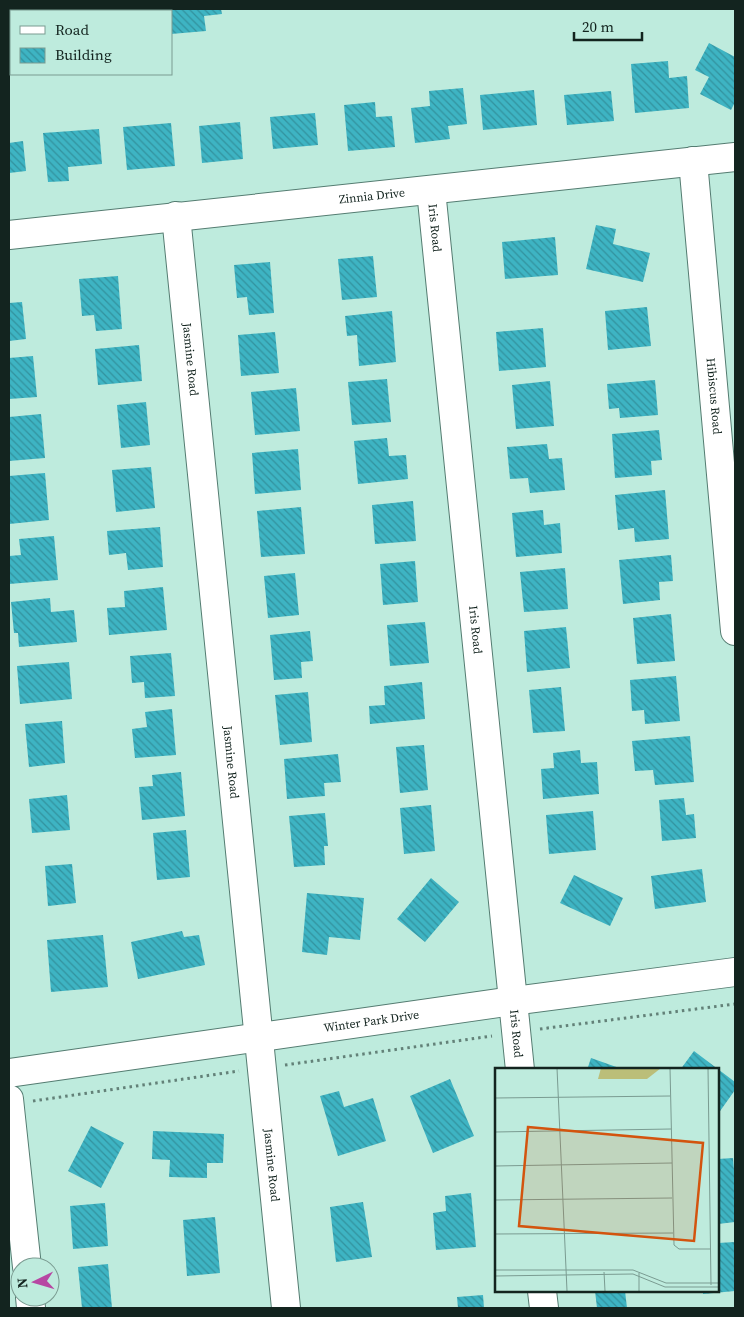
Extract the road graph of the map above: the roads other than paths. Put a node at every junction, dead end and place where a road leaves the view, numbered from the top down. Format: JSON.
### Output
{"nodes":[{"id":1,"x":735,"y":157,"type":"edge"},
{"id":2,"x":693,"y":161,"type":"junction"},
{"id":3,"x":431,"y":190,"type":"junction"},
{"id":4,"x":176,"y":216,"type":"junction"},
{"id":5,"x":9,"y":235,"type":"edge"},
{"id":6,"x":735,"y":631,"type":"edge"},
{"id":7,"x":735,"y":972,"type":"edge"},
{"id":8,"x":513,"y":1001,"type":"junction"},
{"id":9,"x":257,"y":1038,"type":"junction"},
{"id":10,"x":520,"y":1068,"type":"edge"},
{"id":11,"x":9,"y":1073,"type":"edge"},
{"id":12,"x":19,"y":1100,"type":"edge"},
{"id":13,"x":27,"y":1257,"type":"edge"},
{"id":14,"x":542,"y":1292,"type":"edge"},
{"id":15,"x":286,"y":1308,"type":"edge"},
{"id":16,"x":544,"y":1308,"type":"edge"}],
"edges":[{"from":1,"to":2,"type":"street","name":"Zinnia Drive"},
{"from":2,"to":3,"type":"street","name":"Zinnia Drive"},
{"from":2,"to":6,"type":"street","name":"Hibiscus Road"},
{"from":3,"to":4,"type":"street","name":"Zinnia Drive"},
{"from":3,"to":8,"type":"street","name":"Iris Road"},
{"from":4,"to":5,"type":"street","name":"Zinnia Drive"},
{"from":4,"to":9,"type":"street","name":"Jasmine Road"},
{"from":7,"to":8,"type":"street","name":"Winter Park Drive"},
{"from":8,"to":9,"type":"street","name":"Winter Park Drive"},
{"from":8,"to":10,"type":"street","name":"Iris Road"},
{"from":9,"to":11,"type":"street","name":"Winter Park Drive"},
{"from":9,"to":15,"type":"street","name":"Jasmine Road"},
{"from":12,"to":13,"type":"street"},
{"from":14,"to":16,"type":"street"}]}
